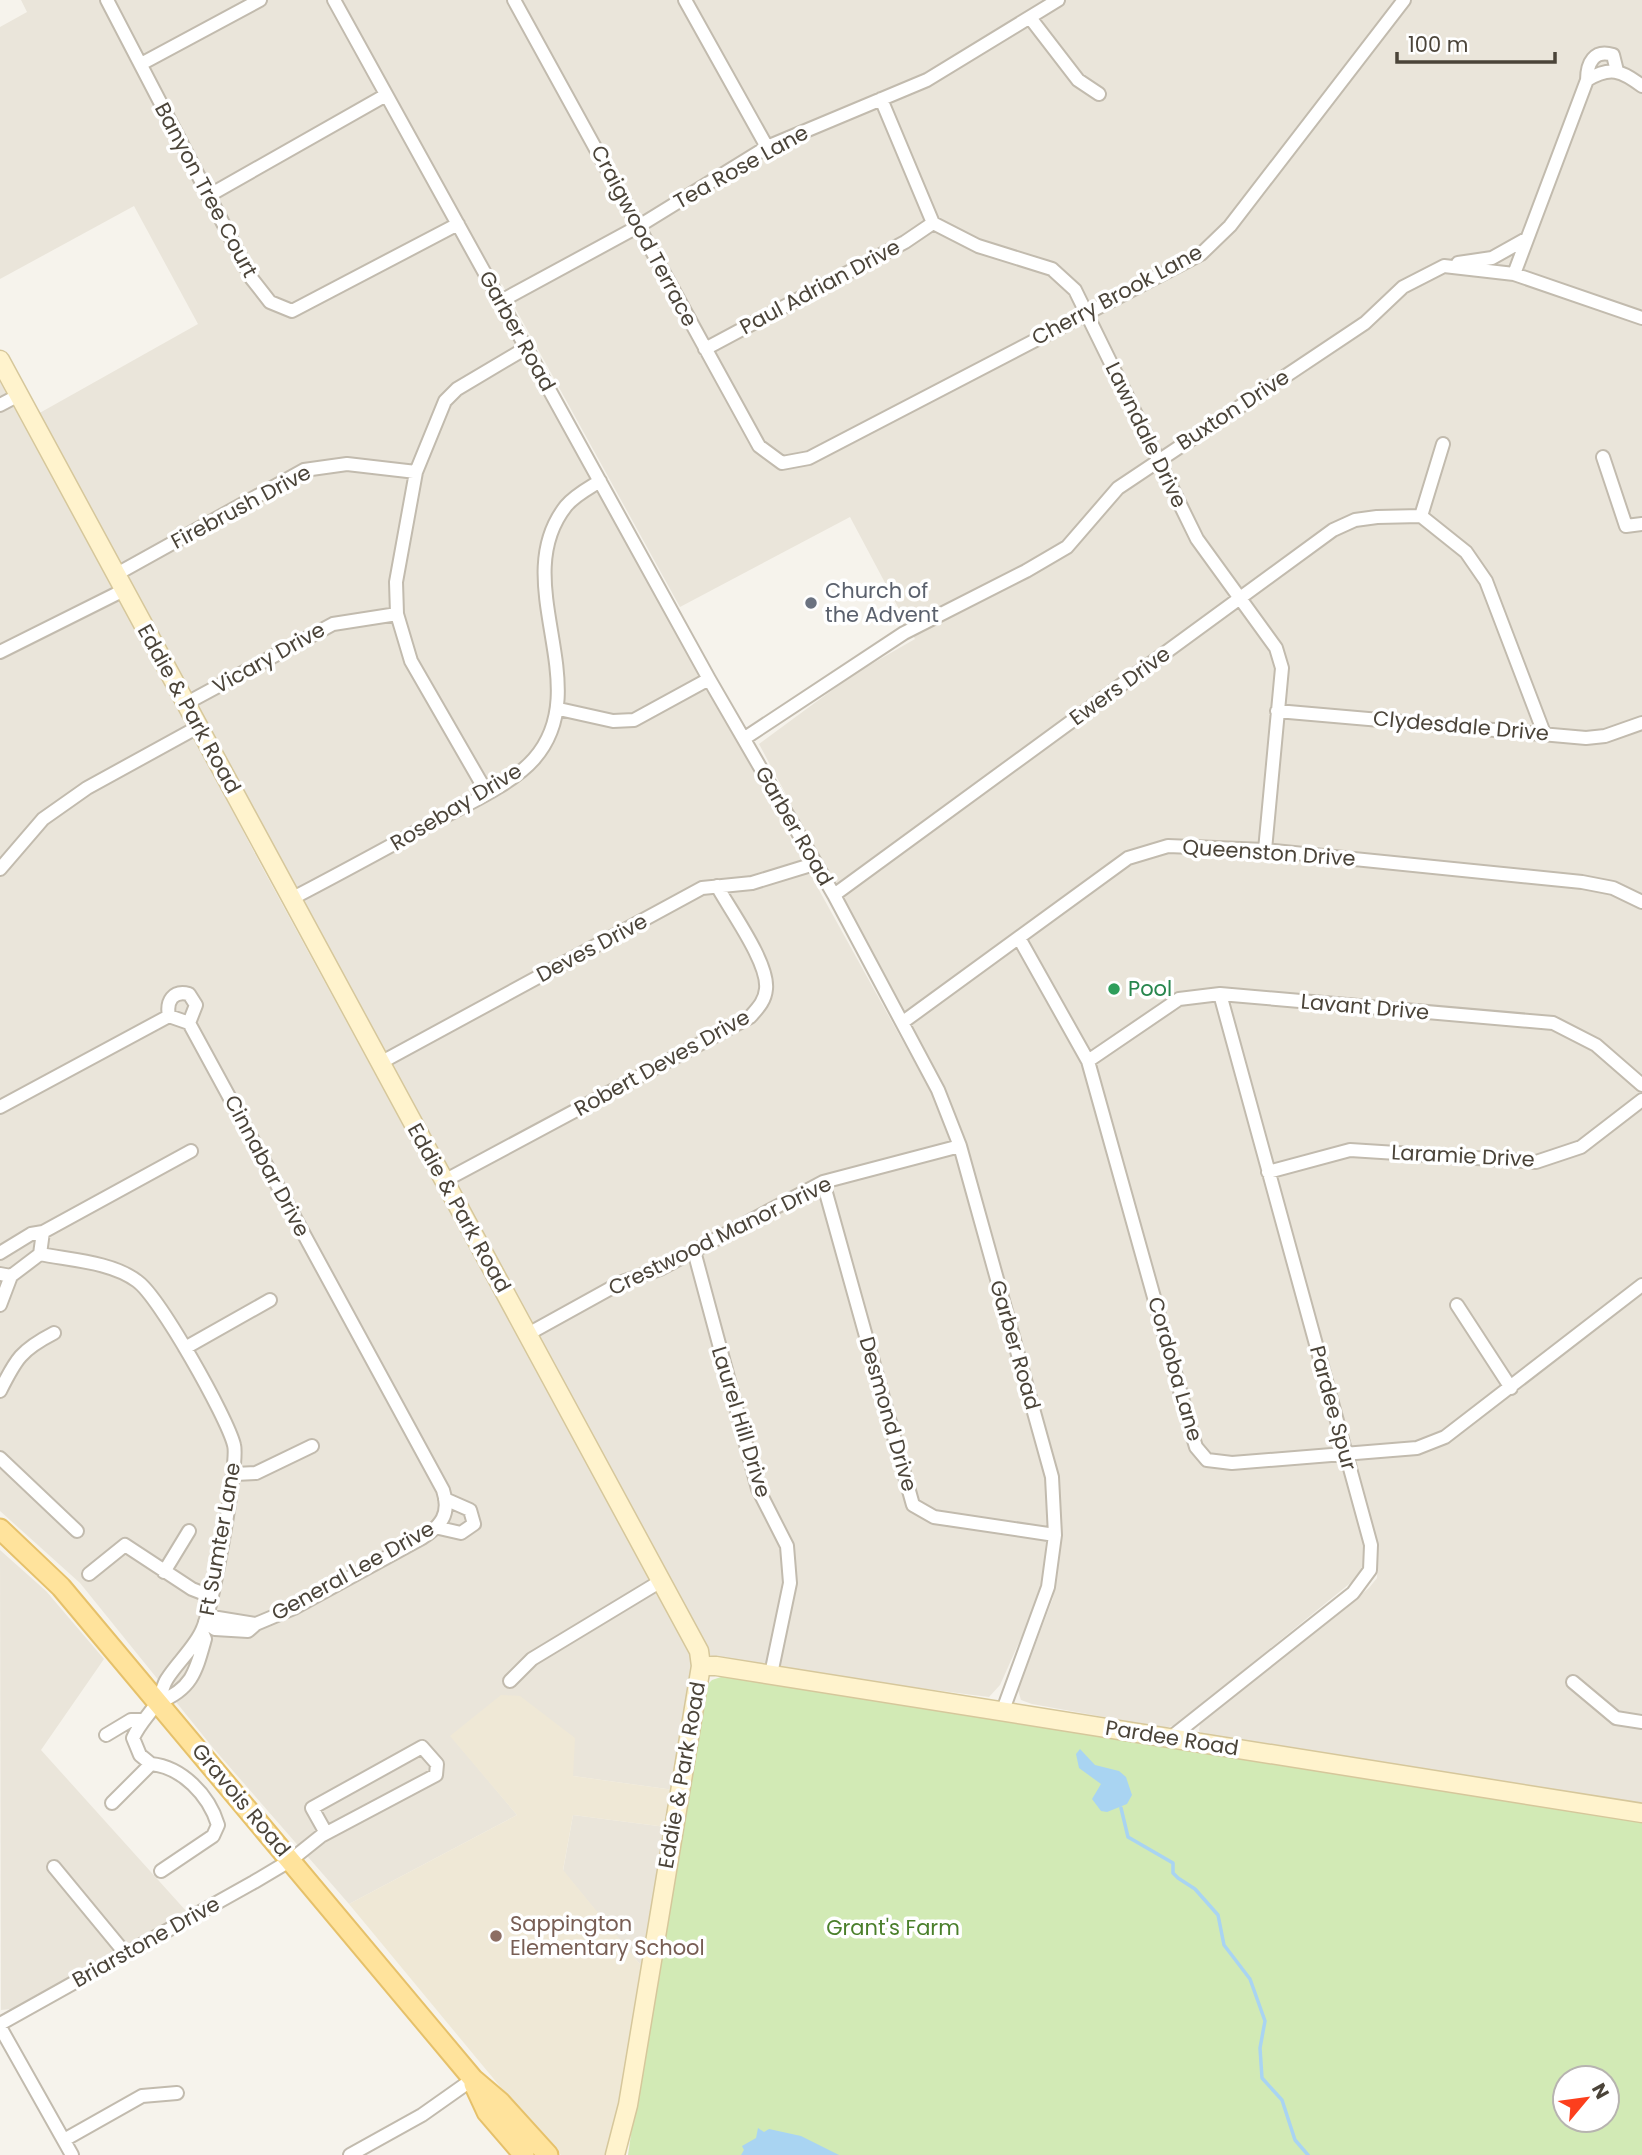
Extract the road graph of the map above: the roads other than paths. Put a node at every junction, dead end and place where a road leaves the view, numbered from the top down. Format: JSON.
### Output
{"nodes":[{"id":1,"x":107,"y":0,"type":"edge"},
{"id":2,"x":260,"y":0,"type":"edge"},
{"id":3,"x":334,"y":0,"type":"edge"},
{"id":4,"x":514,"y":0,"type":"edge"},
{"id":5,"x":685,"y":0,"type":"edge"},
{"id":6,"x":1058,"y":0,"type":"edge"},
{"id":7,"x":1404,"y":0,"type":"edge"},
{"id":8,"x":1031,"y":19,"type":"junction"},
{"id":9,"x":141,"y":64,"type":"junction"},
{"id":10,"x":1642,"y":86,"type":"edge"},
{"id":11,"x":386,"y":94,"type":"junction"},
{"id":12,"x":1099,"y":94,"type":"dead end"},
{"id":13,"x":881,"y":99,"type":"junction"},
{"id":14,"x":767,"y":147,"type":"junction"},
{"id":15,"x":208,"y":196,"type":"junction"},
{"id":16,"x":933,"y":223,"type":"junction"},
{"id":17,"x":458,"y":224,"type":"junction"},
{"id":18,"x":639,"y":226,"type":"junction"},
{"id":19,"x":1526,"y":239,"type":"junction"},
{"id":20,"x":1444,"y":266,"type":"junction"},
{"id":21,"x":1514,"y":274,"type":"junction"},
{"id":22,"x":501,"y":301,"type":"junction"},
{"id":23,"x":1086,"y":312,"type":"junction"},
{"id":24,"x":1642,"y":318,"type":"edge"},
{"id":25,"x":526,"y":348,"type":"junction"},
{"id":26,"x":705,"y":349,"type":"junction"},
{"id":27,"x":0,"y":360,"type":"edge"},
{"id":28,"x":19,"y":395,"type":"junction"},
{"id":29,"x":0,"y":405,"type":"edge"},
{"id":30,"x":1443,"y":444,"type":"dead end"},
{"id":31,"x":1603,"y":457,"type":"dead end"},
{"id":32,"x":1158,"y":460,"type":"junction"},
{"id":33,"x":782,"y":463,"type":"joint"},
{"id":34,"x":416,"y":472,"type":"junction"},
{"id":35,"x":600,"y":481,"type":"junction"},
{"id":36,"x":1421,"y":516,"type":"junction"},
{"id":37,"x":1642,"y":524,"type":"edge"},
{"id":38,"x":120,"y":582,"type":"junction"},
{"id":39,"x":1241,"y":598,"type":"junction"},
{"id":40,"x":397,"y":614,"type":"junction"},
{"id":41,"x":0,"y":652,"type":"edge"},
{"id":42,"x":709,"y":679,"type":"junction"},
{"id":43,"x":185,"y":704,"type":"junction"},
{"id":44,"x":559,"y":709,"type":"junction"},
{"id":45,"x":1277,"y":710,"type":"junction"},
{"id":46,"x":1642,"y":723,"type":"edge"},
{"id":47,"x":198,"y":727,"type":"junction"},
{"id":48,"x":1544,"y":733,"type":"junction"},
{"id":49,"x":745,"y":737,"type":"junction"},
{"id":50,"x":487,"y":793,"type":"junction"},
{"id":51,"x":1265,"y":850,"type":"junction"},
{"id":52,"x":814,"y":864,"type":"junction"},
{"id":53,"x":0,"y":869,"type":"edge"},
{"id":54,"x":717,"y":886,"type":"junction"},
{"id":55,"x":834,"y":895,"type":"junction"},
{"id":56,"x":291,"y":899,"type":"junction"},
{"id":57,"x":1642,"y":902,"type":"edge"},
{"id":58,"x":1019,"y":938,"type":"junction"},
{"id":59,"x":1220,"y":994,"type":"junction"},
{"id":60,"x":169,"y":1016,"type":"junction"},
{"id":61,"x":903,"y":1022,"type":"junction"},
{"id":62,"x":189,"y":1023,"type":"junction"},
{"id":63,"x":1088,"y":1061,"type":"junction"},
{"id":64,"x":380,"y":1063,"type":"junction"},
{"id":65,"x":1642,"y":1085,"type":"edge"},
{"id":66,"x":1642,"y":1100,"type":"edge"},
{"id":67,"x":0,"y":1107,"type":"edge"},
{"id":68,"x":960,"y":1146,"type":"junction"},
{"id":69,"x":191,"y":1151,"type":"dead end"},
{"id":70,"x":1268,"y":1172,"type":"junction"},
{"id":71,"x":444,"y":1181,"type":"junction"},
{"id":72,"x":823,"y":1182,"type":"junction"},
{"id":73,"x":43,"y":1232,"type":"junction"},
{"id":74,"x":694,"y":1251,"type":"junction"},
{"id":75,"x":0,"y":1253,"type":"edge"},
{"id":76,"x":40,"y":1254,"type":"junction"},
{"id":77,"x":5,"y":1275,"type":"edge"},
{"id":78,"x":1642,"y":1285,"type":"edge"},
{"id":79,"x":270,"y":1300,"type":"dead end"},
{"id":80,"x":0,"y":1305,"type":"edge"},
{"id":81,"x":1457,"y":1305,"type":"dead end"},
{"id":82,"x":54,"y":1333,"type":"dead end"},
{"id":83,"x":528,"y":1334,"type":"junction"},
{"id":84,"x":185,"y":1348,"type":"junction"},
{"id":85,"x":1511,"y":1388,"type":"junction"},
{"id":86,"x":0,"y":1391,"type":"edge"},
{"id":87,"x":312,"y":1446,"type":"dead end"},
{"id":88,"x":1345,"y":1452,"type":"junction"},
{"id":89,"x":0,"y":1458,"type":"edge"},
{"id":90,"x":235,"y":1474,"type":"junction"},
{"id":91,"x":446,"y":1499,"type":"junction"},
{"id":92,"x":439,"y":1528,"type":"junction"},
{"id":93,"x":0,"y":1529,"type":"edge"},
{"id":94,"x":77,"y":1531,"type":"dead end"},
{"id":95,"x":189,"y":1531,"type":"dead end"},
{"id":96,"x":1055,"y":1535,"type":"junction"},
{"id":97,"x":164,"y":1572,"type":"junction"},
{"id":98,"x":89,"y":1574,"type":"dead end"},
{"id":99,"x":662,"y":1581,"type":"junction"},
{"id":100,"x":210,"y":1596,"type":"junction"},
{"id":101,"x":204,"y":1627,"type":"junction"},
{"id":102,"x":701,"y":1666,"type":"junction"},
{"id":103,"x":771,"y":1674,"type":"junction"},
{"id":104,"x":510,"y":1681,"type":"dead end"},
{"id":105,"x":1573,"y":1682,"type":"dead end"},
{"id":106,"x":159,"y":1702,"type":"junction"},
{"id":107,"x":1003,"y":1710,"type":"junction"},
{"id":108,"x":141,"y":1720,"type":"junction"},
{"id":109,"x":1642,"y":1723,"type":"edge"},
{"id":110,"x":106,"y":1735,"type":"dead end"},
{"id":111,"x":1169,"y":1739,"type":"junction"},
{"id":112,"x":151,"y":1764,"type":"junction"},
{"id":113,"x":112,"y":1803,"type":"dead end"},
{"id":114,"x":1642,"y":1813,"type":"edge"},
{"id":115,"x":326,"y":1833,"type":"junction"},
{"id":116,"x":291,"y":1860,"type":"junction"},
{"id":117,"x":54,"y":1867,"type":"dead end"},
{"id":118,"x":161,"y":1871,"type":"dead end"},
{"id":119,"x":125,"y":1953,"type":"junction"},
{"id":120,"x":0,"y":2025,"type":"edge"},
{"id":121,"x":472,"y":2080,"type":"junction"},
{"id":122,"x":177,"y":2093,"type":"dead end"},
{"id":123,"x":628,"y":2105,"type":"junction"},
{"id":124,"x":64,"y":2140,"type":"junction"},
{"id":125,"x":72,"y":2155,"type":"edge"},
{"id":126,"x":350,"y":2155,"type":"edge"},
{"id":127,"x":524,"y":2155,"type":"edge"},
{"id":128,"x":548,"y":2155,"type":"edge"},
{"id":129,"x":615,"y":2155,"type":"edge"},
{"id":130,"x":624,"y":2155,"type":"edge"}],
"edges":[{"from":1,"to":9,"type":"street","name":"Banyon Tree Court"},
{"from":2,"to":9,"type":"street"},
{"from":3,"to":11,"type":"street","name":"Garber Road"},
{"from":4,"to":18,"type":"street","name":"Craigwood Terrace"},
{"from":5,"to":14,"type":"street"},
{"from":6,"to":8,"type":"street","name":"Tea Rose Lane"},
{"from":7,"to":23,"type":"street","name":"Cherry Brook Lane"},
{"from":8,"to":12,"type":"street"},
{"from":8,"to":13,"type":"street","name":"Tea Rose Lane"},
{"from":9,"to":15,"type":"street","name":"Banyon Tree Court"},
{"from":10,"to":19,"type":"street"},
{"from":11,"to":15,"type":"street"},
{"from":11,"to":17,"type":"street","name":"Garber Road"},
{"from":13,"to":14,"type":"street","name":"Tea Rose Lane"},
{"from":13,"to":16,"type":"street"},
{"from":14,"to":18,"type":"street","name":"Tea Rose Lane"},
{"from":15,"to":17,"type":"street","name":"Banyon Tree Court"},
{"from":16,"to":23,"type":"street","name":"Lawndale Drive"},
{"from":16,"to":26,"type":"street","name":"Paul Adrian Drive"},
{"from":17,"to":22,"type":"street","name":"Garber Road"},
{"from":18,"to":22,"type":"street","name":"Tea Rose Lane"},
{"from":18,"to":26,"type":"street","name":"Craigwood Terrace"},
{"from":19,"to":20,"type":"street","name":"Buxton Drive"},
{"from":19,"to":21,"type":"street"},
{"from":20,"to":21,"type":"street"},
{"from":20,"to":32,"type":"street","name":"Buxton Drive"},
{"from":21,"to":24,"type":"street"},
{"from":22,"to":25,"type":"street","name":"Garber Road"},
{"from":23,"to":32,"type":"street","name":"Lawndale Drive"},
{"from":23,"to":33,"type":"street","name":"Cherry Brook Lane"},
{"from":25,"to":34,"type":"street"},
{"from":25,"to":35,"type":"street","name":"Garber Road"},
{"from":26,"to":33,"type":"street","name":"Craigwood Terrace"},
{"from":27,"to":28,"type":"street","name":"Eddie & Park Road"},
{"from":28,"to":29,"type":"street"},
{"from":28,"to":38,"type":"street","name":"Eddie & Park Road"},
{"from":30,"to":36,"type":"street"},
{"from":31,"to":37,"type":"street"},
{"from":32,"to":39,"type":"street","name":"Lawndale Drive"},
{"from":32,"to":49,"type":"street","name":"Buxton Drive"},
{"from":34,"to":38,"type":"street","name":"Firebrush Drive"},
{"from":34,"to":40,"type":"street"},
{"from":35,"to":42,"type":"street","name":"Garber Road"},
{"from":35,"to":44,"type":"street"},
{"from":36,"to":39,"type":"street","name":"Ewers Drive"},
{"from":36,"to":48,"type":"street"},
{"from":38,"to":41,"type":"street","name":"Firebrush Drive"},
{"from":38,"to":43,"type":"street","name":"Eddie & Park Road"},
{"from":39,"to":45,"type":"street","name":"Lawndale Drive"},
{"from":39,"to":55,"type":"street","name":"Ewers Drive"},
{"from":40,"to":43,"type":"street","name":"Vicary Drive"},
{"from":40,"to":50,"type":"street"},
{"from":42,"to":44,"type":"street"},
{"from":42,"to":49,"type":"street","name":"Garber Road"},
{"from":43,"to":47,"type":"street","name":"Eddie & Park Road"},
{"from":44,"to":50,"type":"street","name":"Rosebay Drive"},
{"from":45,"to":48,"type":"street","name":"Clydesdale Drive"},
{"from":45,"to":51,"type":"street","name":"Lawndale Drive"},
{"from":46,"to":48,"type":"street","name":"Clydesdale Drive"},
{"from":47,"to":53,"type":"street"},
{"from":47,"to":56,"type":"street","name":"Eddie & Park Road"},
{"from":49,"to":52,"type":"street","name":"Garber Road"},
{"from":50,"to":56,"type":"street","name":"Rosebay Drive"},
{"from":51,"to":57,"type":"street","name":"Queenston Drive"},
{"from":51,"to":58,"type":"street","name":"Queenston Drive"},
{"from":52,"to":54,"type":"street","name":"Deves Drive"},
{"from":52,"to":55,"type":"street","name":"Garber Road"},
{"from":54,"to":64,"type":"street","name":"Deves Drive"},
{"from":54,"to":71,"type":"street","name":"Robert Deves Drive"},
{"from":55,"to":61,"type":"street","name":"Garber Road"},
{"from":56,"to":64,"type":"street","name":"Eddie & Park Road"},
{"from":58,"to":61,"type":"street","name":"Queenston Drive"},
{"from":58,"to":63,"type":"street","name":"Cordoba Lane"},
{"from":59,"to":63,"type":"street","name":"Lavant Drive"},
{"from":59,"to":65,"type":"street","name":"Lavant Drive"},
{"from":59,"to":70,"type":"street","name":"Pardee Spur"},
{"from":60,"to":62,"type":"street"},
{"from":60,"to":62,"type":"street"},
{"from":60,"to":67,"type":"street"},
{"from":61,"to":68,"type":"street","name":"Garber Road"},
{"from":62,"to":91,"type":"street","name":"Cinnabar Drive"},
{"from":63,"to":88,"type":"street","name":"Cordoba Lane"},
{"from":64,"to":71,"type":"street","name":"Eddie & Park Road"},
{"from":66,"to":70,"type":"street","name":"Laramie Drive"},
{"from":68,"to":72,"type":"street","name":"Crestwood Manor Drive"},
{"from":68,"to":96,"type":"street","name":"Garber Road"},
{"from":69,"to":73,"type":"street"},
{"from":70,"to":88,"type":"street","name":"Pardee Spur"},
{"from":71,"to":83,"type":"street","name":"Eddie & Park Road"},
{"from":72,"to":74,"type":"street","name":"Crestwood Manor Drive"},
{"from":72,"to":96,"type":"street","name":"Desmond Drive"},
{"from":73,"to":75,"type":"street"},
{"from":73,"to":76,"type":"street"},
{"from":74,"to":83,"type":"street","name":"Crestwood Manor Drive"},
{"from":74,"to":103,"type":"street","name":"Laurel Hill Drive"},
{"from":76,"to":77,"type":"street"},
{"from":76,"to":84,"type":"street","name":"Ft Sumter Lane"},
{"from":77,"to":80,"type":"street"},
{"from":78,"to":85,"type":"street","name":"Cordoba Lane"},
{"from":79,"to":84,"type":"street"},
{"from":81,"to":85,"type":"street"},
{"from":82,"to":86,"type":"street"},
{"from":83,"to":99,"type":"street","name":"Eddie & Park Road"},
{"from":84,"to":90,"type":"street","name":"Ft Sumter Lane"},
{"from":85,"to":88,"type":"street","name":"Cordoba Lane"},
{"from":87,"to":90,"type":"street"},
{"from":88,"to":111,"type":"street","name":"Pardee Spur"},
{"from":89,"to":94,"type":"street"},
{"from":90,"to":100,"type":"street","name":"Ft Sumter Lane"},
{"from":91,"to":92,"type":"street","name":"General Lee Drive"},
{"from":91,"to":92,"type":"street","name":"Cinnabar Drive"},
{"from":92,"to":101,"type":"street","name":"General Lee Drive"},
{"from":93,"to":106,"type":"main road","name":"Gravois Road"},
{"from":95,"to":97,"type":"street"},
{"from":96,"to":107,"type":"street","name":"Garber Road"},
{"from":97,"to":98,"type":"street"},
{"from":97,"to":100,"type":"street"},
{"from":99,"to":102,"type":"street","name":"Eddie & Park Road"},
{"from":99,"to":104,"type":"street"},
{"from":100,"to":101,"type":"street","name":"Ft Sumter Lane"},
{"from":101,"to":106,"type":"street","name":"Ft Sumter Lane"},
{"from":101,"to":106,"type":"street","name":"Ft Sumter Lane"},
{"from":102,"to":103,"type":"street","name":"Pardee Road"},
{"from":102,"to":123,"type":"street","name":"Eddie & Park Road"},
{"from":103,"to":107,"type":"street","name":"Pardee Road"},
{"from":105,"to":109,"type":"street"},
{"from":106,"to":108,"type":"street"},
{"from":106,"to":116,"type":"main road","name":"Gravois Road"},
{"from":107,"to":111,"type":"street","name":"Pardee Road"},
{"from":108,"to":110,"type":"street"},
{"from":108,"to":112,"type":"street"},
{"from":111,"to":114,"type":"street","name":"Pardee Road"},
{"from":112,"to":113,"type":"street"},
{"from":112,"to":118,"type":"street"},
{"from":115,"to":115,"type":"street","name":"Briarstone Drive"},
{"from":115,"to":116,"type":"street","name":"Briarstone Drive"},
{"from":116,"to":119,"type":"street","name":"Briarstone Drive"},
{"from":116,"to":121,"type":"main road","name":"Gravois Road"},
{"from":117,"to":119,"type":"street"},
{"from":119,"to":120,"type":"street","name":"Briarstone Drive"},
{"from":120,"to":124,"type":"street"},
{"from":121,"to":126,"type":"street"},
{"from":121,"to":127,"type":"main road","name":"Gravois Road"},
{"from":121,"to":128,"type":"main road","name":"Gravois Road"},
{"from":122,"to":124,"type":"street"},
{"from":123,"to":129,"type":"street","name":"Eddie & Park Road"},
{"from":123,"to":130,"type":"street","name":"Eddie & Park Road"},
{"from":124,"to":125,"type":"street"}]}
